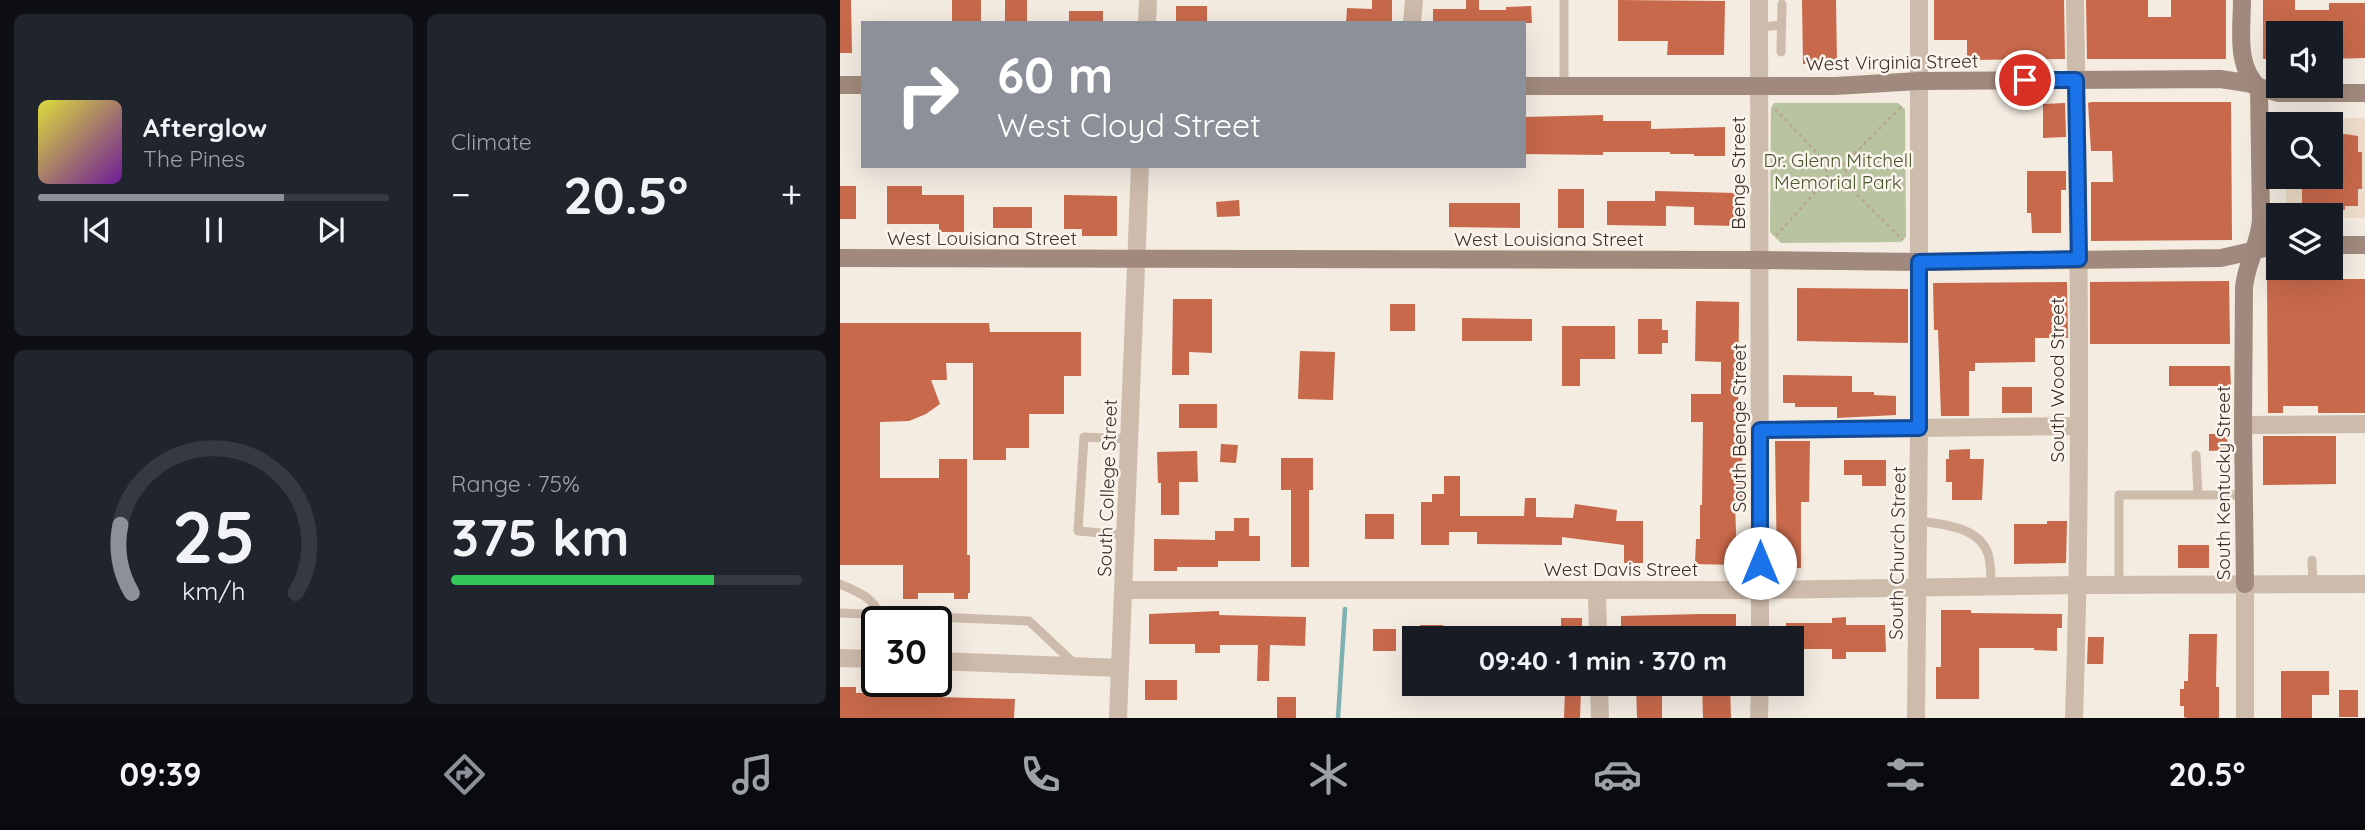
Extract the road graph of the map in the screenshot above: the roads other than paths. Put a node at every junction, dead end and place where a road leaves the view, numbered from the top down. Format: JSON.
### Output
{"nodes":[{"id":1,"x":1148,"y":0,"type":"edge"},
{"id":2,"x":1414,"y":0,"type":"edge"},
{"id":3,"x":1564,"y":0,"type":"edge"},
{"id":4,"x":1759,"y":0,"type":"edge"},
{"id":5,"x":1919,"y":0,"type":"edge"},
{"id":6,"x":2075,"y":0,"type":"edge"},
{"id":7,"x":2242,"y":0,"type":"edge"},
{"id":8,"x":1782,"y":4,"type":"dead end"},
{"id":9,"x":1147,"y":21,"type":"edge"},
{"id":10,"x":1412,"y":21,"type":"edge"},
{"id":11,"x":1782,"y":26,"type":"junction"},
{"id":12,"x":1759,"y":27,"type":"junction"},
{"id":13,"x":1782,"y":52,"type":"dead end"},
{"id":14,"x":2076,"y":80,"type":"junction"},
{"id":15,"x":1919,"y":81,"type":"junction"},
{"id":16,"x":840,"y":85,"type":"edge"},
{"id":17,"x":861,"y":85,"type":"edge"},
{"id":18,"x":1759,"y":85,"type":"junction"},
{"id":19,"x":1526,"y":86,"type":"edge"},
{"id":20,"x":1564,"y":86,"type":"junction"},
{"id":21,"x":2259,"y":88,"type":"junction"},
{"id":22,"x":2365,"y":93,"type":"edge"},
{"id":23,"x":1140,"y":168,"type":"edge"},
{"id":24,"x":2343,"y":245,"type":"edge"},
{"id":25,"x":2365,"y":245,"type":"edge"},
{"id":26,"x":2266,"y":248,"type":"edge"},
{"id":27,"x":2256,"y":250,"type":"junction"},
{"id":28,"x":840,"y":258,"type":"edge"},
{"id":29,"x":2079,"y":259,"type":"junction"},
{"id":30,"x":1137,"y":260,"type":"junction"},
{"id":31,"x":1759,"y":260,"type":"junction"},
{"id":32,"x":1919,"y":262,"type":"junction"},
{"id":33,"x":2365,"y":424,"type":"edge"},
{"id":34,"x":2243,"y":425,"type":"junction"},
{"id":35,"x":2078,"y":426,"type":"junction"},
{"id":36,"x":1919,"y":428,"type":"junction"},
{"id":37,"x":1760,"y":430,"type":"junction"},
{"id":38,"x":1130,"y":439,"type":"junction"},
{"id":39,"x":2196,"y":455,"type":"dead end"},
{"id":40,"x":2198,"y":495,"type":"junction"},
{"id":41,"x":2244,"y":495,"type":"junction"},
{"id":42,"x":1918,"y":521,"type":"junction"},
{"id":43,"x":1126,"y":535,"type":"junction"},
{"id":44,"x":2312,"y":560,"type":"dead end"},
{"id":45,"x":840,"y":584,"type":"edge"},
{"id":46,"x":2078,"y":584,"type":"junction"},
{"id":47,"x":2119,"y":584,"type":"junction"},
{"id":48,"x":2245,"y":584,"type":"junction"},
{"id":49,"x":2313,"y":584,"type":"junction"},
{"id":50,"x":2365,"y":584,"type":"edge"},
{"id":51,"x":1992,"y":586,"type":"junction"},
{"id":52,"x":1918,"y":587,"type":"junction"},
{"id":53,"x":1124,"y":590,"type":"junction"},
{"id":54,"x":1597,"y":590,"type":"junction"},
{"id":55,"x":1760,"y":590,"type":"junction"},
{"id":56,"x":873,"y":606,"type":"edge"},
{"id":57,"x":840,"y":613,"type":"edge"},
{"id":58,"x":861,"y":615,"type":"edge"},
{"id":59,"x":952,"y":619,"type":"edge"},
{"id":60,"x":1598,"y":626,"type":"edge"},
{"id":61,"x":1760,"y":626,"type":"edge"},
{"id":62,"x":840,"y":658,"type":"edge"},
{"id":63,"x":861,"y":659,"type":"edge"},
{"id":64,"x":952,"y":662,"type":"edge"},
{"id":65,"x":1077,"y":667,"type":"junction"},
{"id":66,"x":1120,"y":668,"type":"junction"},
{"id":67,"x":1599,"y":696,"type":"edge"},
{"id":68,"x":1760,"y":696,"type":"edge"},
{"id":69,"x":1118,"y":718,"type":"edge"},
{"id":70,"x":1600,"y":718,"type":"edge"},
{"id":71,"x":1759,"y":718,"type":"edge"},
{"id":72,"x":1916,"y":718,"type":"edge"},
{"id":73,"x":2074,"y":718,"type":"edge"},
{"id":74,"x":2245,"y":718,"type":"edge"}],
"edges":[{"from":1,"to":9,"type":"street"},
{"from":2,"to":10,"type":"street"},
{"from":3,"to":20,"type":"lane"},
{"from":4,"to":12,"type":"street","name":"Benge Street"},
{"from":5,"to":15,"type":"street","name":"South Church Street"},
{"from":6,"to":14,"type":"street","name":"South Wood Street"},
{"from":7,"to":21,"type":"main road"},
{"from":8,"to":11,"type":"lane"},
{"from":11,"to":12,"type":"lane"},
{"from":11,"to":13,"type":"lane"},
{"from":12,"to":18,"type":"street","name":"Benge Street"},
{"from":14,"to":15,"type":"main road","name":"West Virginia Street"},
{"from":14,"to":21,"type":"main road","name":"West Virginia Street"},
{"from":14,"to":29,"type":"street","name":"South Wood Street"},
{"from":15,"to":18,"type":"main road","name":"West Virginia Street"},
{"from":15,"to":32,"type":"street","name":"South Church Street"},
{"from":16,"to":17,"type":"main road"},
{"from":18,"to":20,"type":"main road","name":"West Virginia Street"},
{"from":18,"to":31,"type":"street","name":"Benge Street"},
{"from":19,"to":20,"type":"main road","name":"West Virginia Street"},
{"from":21,"to":22,"type":"main road","name":"West Virginia Street"},
{"from":21,"to":27,"type":"main road","name":"South Kentucky Street"},
{"from":23,"to":30,"type":"street","name":"South College Street"},
{"from":24,"to":25,"type":"main road"},
{"from":26,"to":27,"type":"main road","name":"West Louisiana Street"},
{"from":27,"to":29,"type":"main road","name":"West Louisiana Street"},
{"from":27,"to":34,"type":"main road","name":"South Kentucky Street"},
{"from":28,"to":30,"type":"main road","name":"West Louisiana Street"},
{"from":29,"to":32,"type":"main road","name":"West Louisiana Street"},
{"from":29,"to":35,"type":"street","name":"South Wood Street"},
{"from":30,"to":31,"type":"main road","name":"West Louisiana Street"},
{"from":30,"to":38,"type":"street","name":"South College Street"},
{"from":31,"to":32,"type":"main road","name":"West Louisiana Street"},
{"from":31,"to":37,"type":"street","name":"South Benge Street"},
{"from":32,"to":36,"type":"street","name":"South Church Street"},
{"from":33,"to":34,"type":"street"},
{"from":34,"to":41,"type":"main road","name":"South Kentucky Street"},
{"from":35,"to":36,"type":"street"},
{"from":35,"to":46,"type":"street","name":"South Wood Street"},
{"from":36,"to":37,"type":"street"},
{"from":36,"to":42,"type":"street","name":"South Church Street"},
{"from":37,"to":55,"type":"street","name":"South Benge Street"},
{"from":38,"to":43,"type":"street","name":"South College Street"},
{"from":38,"to":43,"type":"lane"},
{"from":39,"to":40,"type":"lane"},
{"from":40,"to":41,"type":"lane"},
{"from":40,"to":47,"type":"lane"},
{"from":41,"to":48,"type":"main road","name":"South Kentucky Street"},
{"from":42,"to":51,"type":"lane"},
{"from":42,"to":52,"type":"street","name":"South Church Street"},
{"from":43,"to":53,"type":"street","name":"South College Street"},
{"from":44,"to":49,"type":"lane"},
{"from":45,"to":56,"type":"lane"},
{"from":46,"to":47,"type":"street","name":"West Davis Street"},
{"from":46,"to":51,"type":"street","name":"West Davis Street"},
{"from":46,"to":73,"type":"street","name":"South Wood Street"},
{"from":47,"to":48,"type":"street","name":"West Davis Street"},
{"from":48,"to":49,"type":"street","name":"West Davis Street"},
{"from":48,"to":74,"type":"street","name":"South Kentucky Street"},
{"from":49,"to":50,"type":"street","name":"West Davis Street"},
{"from":51,"to":52,"type":"street","name":"West Davis Street"},
{"from":52,"to":55,"type":"street","name":"West Davis Street"},
{"from":52,"to":72,"type":"street","name":"South Church Street"},
{"from":53,"to":54,"type":"street","name":"West Davis Street"},
{"from":53,"to":66,"type":"street","name":"South College Street"},
{"from":54,"to":55,"type":"street","name":"West Davis Street"},
{"from":54,"to":60,"type":"street"},
{"from":55,"to":61,"type":"street","name":"South Benge Street"},
{"from":57,"to":58,"type":"lane"},
{"from":59,"to":65,"type":"lane"},
{"from":62,"to":63,"type":"street"},
{"from":64,"to":65,"type":"street"},
{"from":65,"to":66,"type":"street"},
{"from":66,"to":69,"type":"street","name":"South College Street"},
{"from":67,"to":70,"type":"street"},
{"from":68,"to":71,"type":"street"}]}
